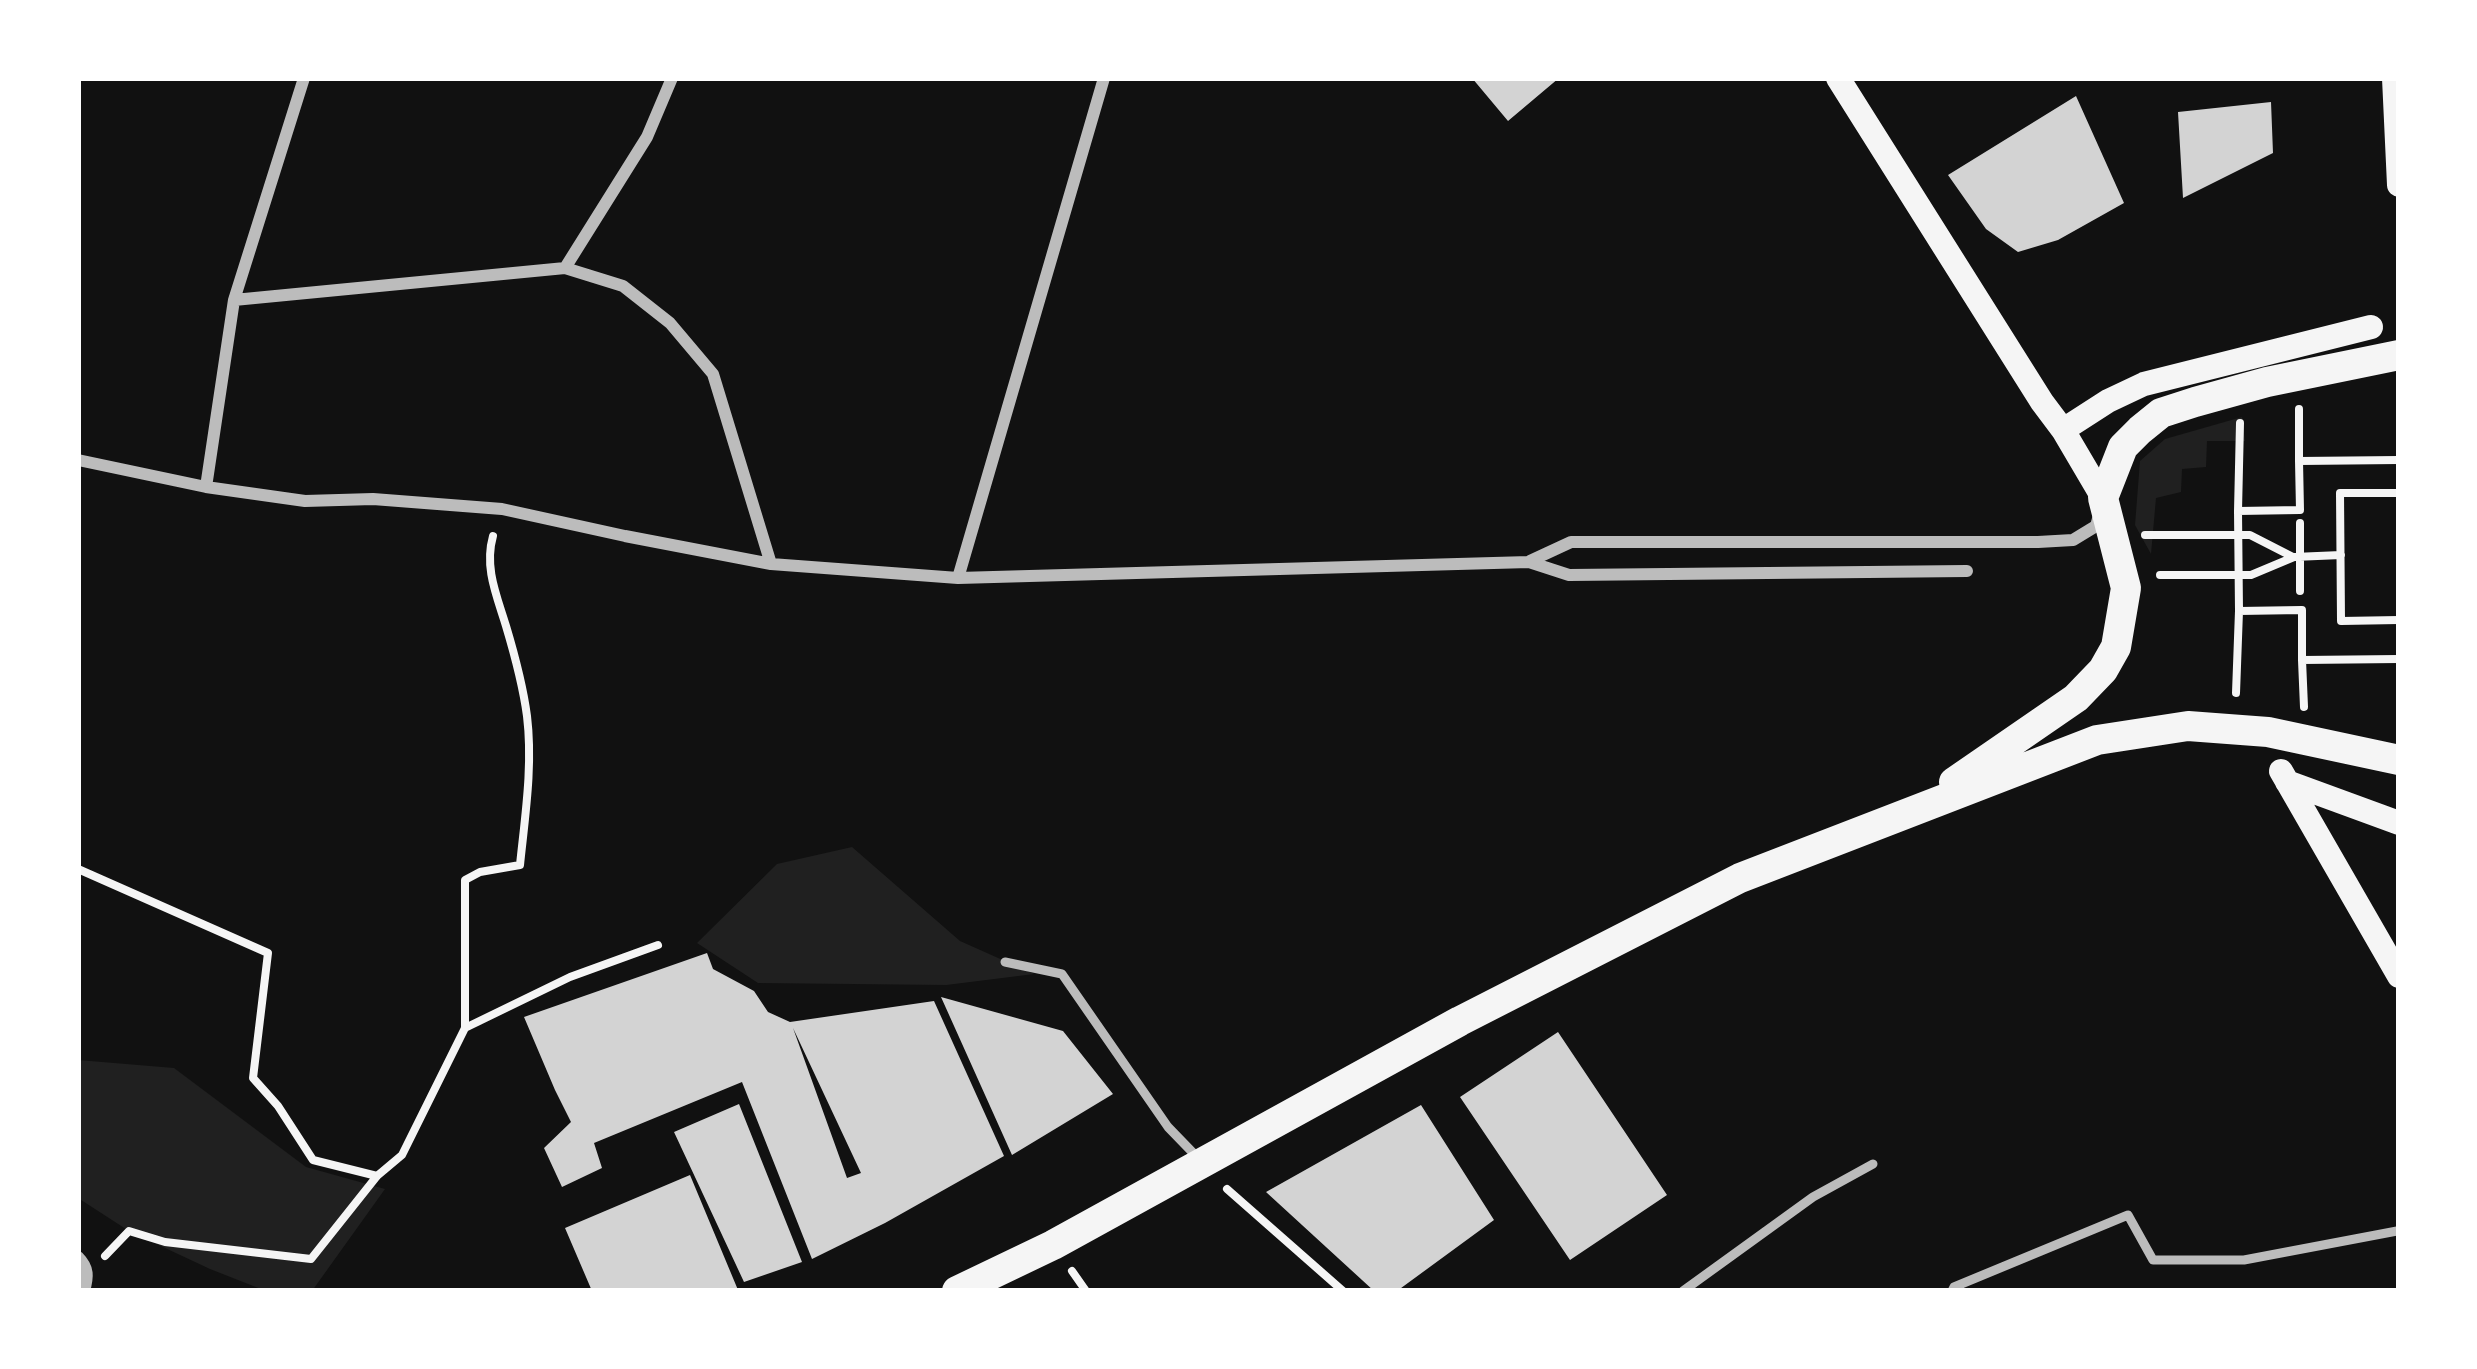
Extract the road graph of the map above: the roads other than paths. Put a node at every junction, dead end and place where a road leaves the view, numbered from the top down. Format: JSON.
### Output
{"nodes":[{"id":1,"x":304,"y":78,"type":"edge"},
{"id":2,"x":672,"y":78,"type":"edge"},
{"id":3,"x":1104,"y":78,"type":"edge"},
{"id":4,"x":1838,"y":78,"type":"edge"},
{"id":5,"x":2394,"y":78,"type":"edge"},
{"id":6,"x":2399,"y":185,"type":"edge"},
{"id":7,"x":565,"y":268,"type":"junction"},
{"id":8,"x":234,"y":300,"type":"junction"},
{"id":9,"x":2371,"y":327,"type":"dead end"},
{"id":10,"x":2399,"y":355,"type":"edge"},
{"id":11,"x":2063,"y":430,"type":"junction"},
{"id":12,"x":78,"y":460,"type":"edge"},
{"id":13,"x":206,"y":487,"type":"junction"},
{"id":14,"x":2103,"y":498,"type":"junction"},
{"id":15,"x":1529,"y":562,"type":"junction"},
{"id":16,"x":771,"y":564,"type":"junction"},
{"id":17,"x":1967,"y":571,"type":"dead end"},
{"id":18,"x":958,"y":578,"type":"junction"},
{"id":19,"x":2399,"y":760,"type":"edge"},
{"id":20,"x":1910,"y":812,"type":"junction"},
{"id":21,"x":2399,"y":823,"type":"edge"},
{"id":22,"x":1005,"y":962,"type":"dead end"},
{"id":23,"x":2399,"y":976,"type":"edge"},
{"id":24,"x":1202,"y":1161,"type":"junction"},
{"id":25,"x":1873,"y":1163,"type":"dead end"},
{"id":26,"x":2397,"y":1231,"type":"edge"},
{"id":27,"x":78,"y":1257,"type":"edge"},
{"id":28,"x":84,"y":1291,"type":"edge"},
{"id":29,"x":957,"y":1291,"type":"edge"},
{"id":30,"x":1683,"y":1291,"type":"edge"},
{"id":31,"x":1952,"y":1291,"type":"edge"}],
"edges":[{"from":1,"to":8,"type":"street"},
{"from":2,"to":7,"type":"street"},
{"from":3,"to":18,"type":"street"},
{"from":4,"to":11,"type":"main road"},
{"from":5,"to":6,"type":"main road"},
{"from":7,"to":8,"type":"street"},
{"from":7,"to":16,"type":"street"},
{"from":8,"to":13,"type":"street"},
{"from":9,"to":11,"type":"main road"},
{"from":10,"to":14,"type":"main road"},
{"from":11,"to":14,"type":"main road"},
{"from":12,"to":13,"type":"street"},
{"from":13,"to":16,"type":"street"},
{"from":14,"to":15,"type":"street"},
{"from":14,"to":20,"type":"main road"},
{"from":15,"to":17,"type":"street"},
{"from":15,"to":18,"type":"street"},
{"from":16,"to":18,"type":"street"},
{"from":19,"to":20,"type":"main road"},
{"from":20,"to":24,"type":"main road"},
{"from":21,"to":23,"type":"main road"},
{"from":22,"to":24,"type":"lane"},
{"from":24,"to":29,"type":"main road"},
{"from":25,"to":30,"type":"lane"},
{"from":26,"to":31,"type":"lane"},
{"from":27,"to":28,"type":"street"}]}
